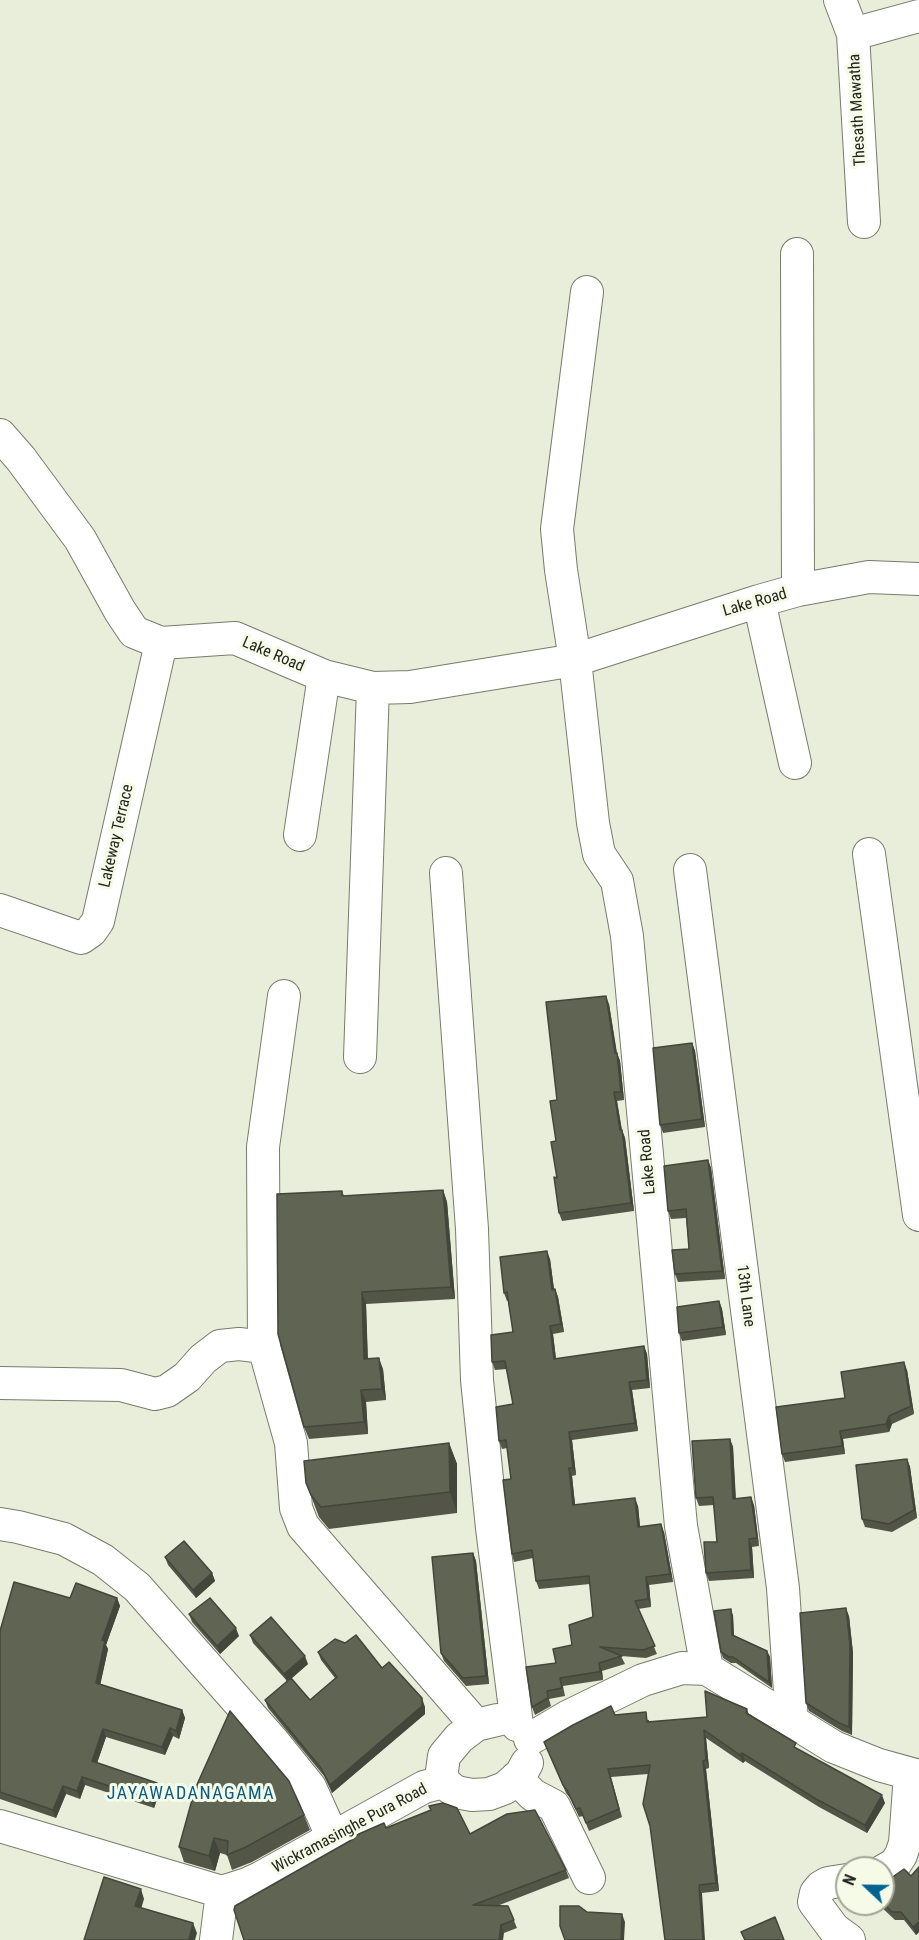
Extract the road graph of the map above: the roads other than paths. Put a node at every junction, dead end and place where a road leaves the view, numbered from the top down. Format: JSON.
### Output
{"nodes":[{"id":1,"x":840,"y":0,"type":"edge"},
{"id":2,"x":919,"y":16,"type":"edge"},
{"id":3,"x":853,"y":34,"type":"junction"},
{"id":4,"x":864,"y":222,"type":"dead end"},
{"id":5,"x":797,"y":254,"type":"dead end"},
{"id":6,"x":587,"y":292,"type":"dead end"},
{"id":7,"x":0,"y":435,"type":"edge"},
{"id":8,"x":919,"y":579,"type":"edge"},
{"id":9,"x":798,"y":591,"type":"junction"},
{"id":10,"x":759,"y":600,"type":"junction"},
{"id":11,"x":161,"y":643,"type":"junction"},
{"id":12,"x":575,"y":660,"type":"junction"},
{"id":13,"x":324,"y":676,"type":"junction"},
{"id":14,"x":373,"y":688,"type":"junction"},
{"id":15,"x":795,"y":763,"type":"dead end"},
{"id":16,"x":300,"y":835,"type":"dead end"},
{"id":17,"x":869,"y":854,"type":"dead end"},
{"id":18,"x":690,"y":870,"type":"dead end"},
{"id":19,"x":446,"y":873,"type":"dead end"},
{"id":20,"x":0,"y":910,"type":"edge"},
{"id":21,"x":284,"y":996,"type":"dead end"},
{"id":22,"x":360,"y":1057,"type":"dead end"},
{"id":23,"x":919,"y":1215,"type":"edge"},
{"id":24,"x":264,"y":1347,"type":"junction"},
{"id":25,"x":0,"y":1383,"type":"edge"},
{"id":26,"x":0,"y":1524,"type":"edge"},
{"id":27,"x":707,"y":1669,"type":"junction"},
{"id":28,"x":792,"y":1722,"type":"junction"},
{"id":29,"x":477,"y":1725,"type":"junction"},
{"id":30,"x":524,"y":1732,"type":"junction"},
{"id":31,"x":915,"y":1775,"type":"edge"},
{"id":32,"x":516,"y":1778,"type":"junction"},
{"id":33,"x":443,"y":1782,"type":"junction"},
{"id":34,"x":0,"y":1826,"type":"edge"},
{"id":35,"x":333,"y":1838,"type":"junction"},
{"id":36,"x":895,"y":1864,"type":"edge"},
{"id":37,"x":590,"y":1878,"type":"dead end"},
{"id":38,"x":835,"y":1882,"type":"edge"},
{"id":39,"x":222,"y":1892,"type":"junction"},
{"id":40,"x":216,"y":1940,"type":"edge"},
{"id":41,"x":849,"y":1940,"type":"edge"}],
"edges":[{"from":1,"to":3,"type":"street","name":"Thesath Mawatha"},
{"from":2,"to":3,"type":"street"},
{"from":3,"to":4,"type":"street","name":"Thesath Mawatha"},
{"from":5,"to":9,"type":"street"},
{"from":6,"to":12,"type":"street"},
{"from":7,"to":11,"type":"street","name":"Lake Road"},
{"from":8,"to":9,"type":"street","name":"Lake Road"},
{"from":9,"to":10,"type":"street","name":"Lake Road"},
{"from":10,"to":12,"type":"street","name":"Lake Road"},
{"from":10,"to":15,"type":"street"},
{"from":11,"to":13,"type":"street","name":"Lake Road"},
{"from":11,"to":20,"type":"street","name":"Lakeway Terrace"},
{"from":12,"to":14,"type":"street","name":"Lake Road"},
{"from":12,"to":27,"type":"street","name":"Lake Road"},
{"from":13,"to":14,"type":"street","name":"Lake Road"},
{"from":13,"to":16,"type":"street"},
{"from":14,"to":22,"type":"street"},
{"from":17,"to":23,"type":"street"},
{"from":18,"to":28,"type":"street","name":"13th Lane"},
{"from":19,"to":30,"type":"street","name":"Wickramasinghe Pura Road"},
{"from":21,"to":24,"type":"street"},
{"from":24,"to":25,"type":"street"},
{"from":24,"to":29,"type":"street"},
{"from":26,"to":35,"type":"street"},
{"from":27,"to":28,"type":"street"},
{"from":27,"to":30,"type":"street"},
{"from":28,"to":31,"type":"street"},
{"from":29,"to":30,"type":"street"},
{"from":29,"to":33,"type":"street"},
{"from":30,"to":32,"type":"street","name":"Wickramasinghe Pura Road"},
{"from":31,"to":36,"type":"street"},
{"from":32,"to":33,"type":"street","name":"Wickramasinghe Pura Road"},
{"from":32,"to":37,"type":"street"},
{"from":33,"to":35,"type":"street","name":"Wickramasinghe Pura Road"},
{"from":34,"to":39,"type":"street"},
{"from":35,"to":39,"type":"street","name":"Wickramasinghe Pura Road"},
{"from":38,"to":41,"type":"street"},
{"from":39,"to":40,"type":"street"}]}
